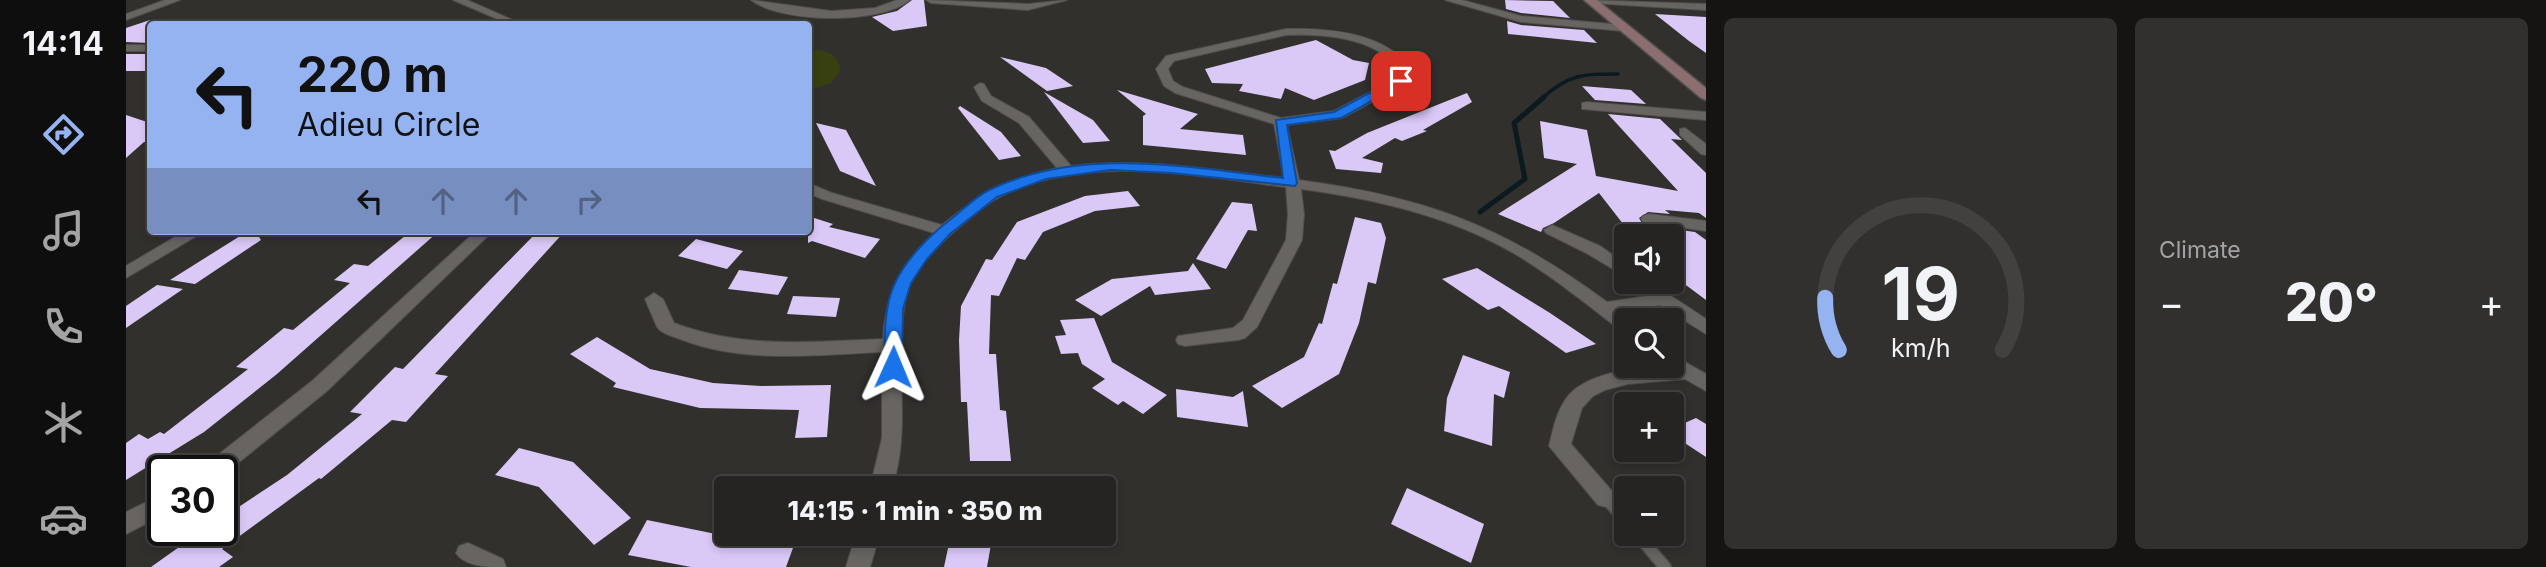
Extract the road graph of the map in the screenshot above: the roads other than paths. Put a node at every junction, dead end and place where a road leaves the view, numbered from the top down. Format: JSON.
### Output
{"nodes":[{"id":1,"x":175,"y":0,"type":"edge"},
{"id":2,"x":458,"y":0,"type":"edge"},
{"id":3,"x":756,"y":0,"type":"edge"},
{"id":4,"x":905,"y":0,"type":"edge"},
{"id":5,"x":931,"y":0,"type":"edge"},
{"id":6,"x":1062,"y":0,"type":"edge"},
{"id":7,"x":1450,"y":0,"type":"edge"},
{"id":8,"x":1590,"y":0,"type":"edge"},
{"id":9,"x":1706,"y":7,"type":"edge"},
{"id":10,"x":126,"y":17,"type":"edge"},
{"id":11,"x":510,"y":21,"type":"edge"},
{"id":12,"x":1623,"y":27,"type":"junction"},
{"id":13,"x":126,"y":48,"type":"edge"},
{"id":14,"x":147,"y":48,"type":"edge"},
{"id":15,"x":980,"y":86,"type":"dead end"},
{"id":16,"x":1706,"y":95,"type":"edge"},
{"id":17,"x":1587,"y":106,"type":"dead end"},
{"id":18,"x":1706,"y":116,"type":"edge"},
{"id":19,"x":1280,"y":122,"type":"junction"},
{"id":20,"x":1685,"y":132,"type":"dead end"},
{"id":21,"x":1706,"y":151,"type":"edge"},
{"id":22,"x":1068,"y":172,"type":"junction"},
{"id":23,"x":1291,"y":183,"type":"junction"},
{"id":24,"x":812,"y":189,"type":"edge"},
{"id":25,"x":1649,"y":219,"type":"dead end"},
{"id":26,"x":1706,"y":226,"type":"edge"},
{"id":27,"x":1552,"y":230,"type":"dead end"},
{"id":28,"x":945,"y":231,"type":"junction"},
{"id":29,"x":190,"y":235,"type":"edge"},
{"id":30,"x":481,"y":235,"type":"edge"},
{"id":31,"x":1614,"y":264,"type":"edge"},
{"id":32,"x":126,"y":273,"type":"edge"},
{"id":33,"x":1656,"y":294,"type":"edge"},
{"id":34,"x":654,"y":299,"type":"dead end"},
{"id":35,"x":1663,"y":299,"type":"junction"},
{"id":36,"x":1603,"y":309,"type":"junction"},
{"id":37,"x":1614,"y":317,"type":"edge"},
{"id":38,"x":1706,"y":328,"type":"edge"},
{"id":39,"x":1185,"y":340,"type":"dead end"},
{"id":40,"x":893,"y":345,"type":"junction"},
{"id":41,"x":1684,"y":369,"type":"edge"},
{"id":42,"x":1627,"y":378,"type":"edge"},
{"id":43,"x":1706,"y":384,"type":"edge"},
{"id":44,"x":234,"y":455,"type":"edge"},
{"id":45,"x":884,"y":476,"type":"edge"},
{"id":46,"x":1606,"y":498,"type":"joint"},
{"id":47,"x":1614,"y":507,"type":"edge"},
{"id":48,"x":147,"y":512,"type":"edge"},
{"id":49,"x":126,"y":524,"type":"edge"},
{"id":50,"x":864,"y":546,"type":"edge"},
{"id":51,"x":1647,"y":546,"type":"edge"},
{"id":52,"x":468,"y":553,"type":"dead end"},
{"id":53,"x":494,"y":567,"type":"edge"},
{"id":54,"x":858,"y":567,"type":"edge"},
{"id":55,"x":1665,"y":567,"type":"edge"}],
"edges":[{"from":1,"to":10,"type":"street"},
{"from":2,"to":11,"type":"street"},
{"from":3,"to":4,"type":"street"},
{"from":5,"to":6,"type":"street"},
{"from":7,"to":12,"type":"street"},
{"from":8,"to":9,"type":"street"},
{"from":8,"to":12,"type":"main road"},
{"from":12,"to":16,"type":"main road"},
{"from":13,"to":14,"type":"street"},
{"from":15,"to":22,"type":"street"},
{"from":17,"to":18,"type":"street"},
{"from":19,"to":19,"type":"street"},
{"from":19,"to":23,"type":"street"},
{"from":20,"to":21,"type":"street"},
{"from":22,"to":23,"type":"street"},
{"from":22,"to":28,"type":"street"},
{"from":23,"to":36,"type":"street"},
{"from":23,"to":39,"type":"street"},
{"from":24,"to":28,"type":"street"},
{"from":25,"to":26,"type":"street"},
{"from":27,"to":31,"type":"street"},
{"from":28,"to":40,"type":"street"},
{"from":29,"to":32,"type":"street"},
{"from":30,"to":44,"type":"street"},
{"from":33,"to":35,"type":"street"},
{"from":34,"to":40,"type":"street"},
{"from":35,"to":36,"type":"street"},
{"from":35,"to":38,"type":"street"},
{"from":36,"to":37,"type":"street"},
{"from":40,"to":45,"type":"street"},
{"from":41,"to":43,"type":"street"},
{"from":42,"to":46,"type":"street"},
{"from":46,"to":47,"type":"lane"},
{"from":48,"to":49,"type":"street"},
{"from":50,"to":54,"type":"street"},
{"from":51,"to":55,"type":"lane"},
{"from":52,"to":53,"type":"street"}]}
